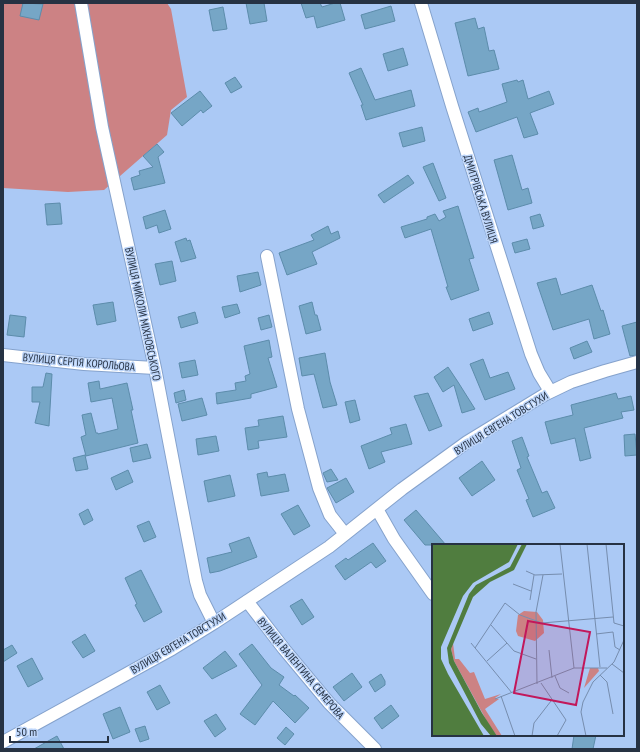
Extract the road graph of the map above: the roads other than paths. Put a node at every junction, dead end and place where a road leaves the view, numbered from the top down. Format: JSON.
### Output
{"nodes":[{"id":1,"x":81,"y":3,"type":"edge"},
{"id":2,"x":421,"y":3,"type":"edge"},
{"id":3,"x":267,"y":256,"type":"dead end"},
{"id":4,"x":3,"y":355,"type":"edge"},
{"id":5,"x":637,"y":362,"type":"edge"},
{"id":6,"x":155,"y":368,"type":"junction"},
{"id":7,"x":550,"y":392,"type":"junction"},
{"id":8,"x":377,"y":509,"type":"junction"},
{"id":9,"x":345,"y":534,"type":"junction"},
{"id":10,"x":432,"y":593,"type":"edge"},
{"id":11,"x":247,"y":601,"type":"junction"},
{"id":12,"x":214,"y":623,"type":"junction"},
{"id":13,"x":3,"y":742,"type":"edge"},
{"id":14,"x":375,"y":749,"type":"edge"}],
"edges":[{"from":1,"to":6,"type":"street","name":"ВУЛИЦЯ МИКОЛИ МІХНОВСЬКОГО"},
{"from":2,"to":7,"type":"street","name":"ДМИТРІВСЬКА ВУЛИЦЯ"},
{"from":3,"to":9,"type":"street"},
{"from":4,"to":6,"type":"street","name":"ВУЛИЦЯ СЕРГІЯ КОРОЛЬОВА"},
{"from":5,"to":7,"type":"street","name":"ВУЛИЦЯ ЄВГЕНА ТОВСТУХИ"},
{"from":6,"to":12,"type":"street","name":"ВУЛИЦЯ МИКОЛИ МІХНОВСЬКОГО"},
{"from":7,"to":8,"type":"street","name":"ВУЛИЦЯ ЄВГЕНА ТОВСТУХИ"},
{"from":8,"to":9,"type":"street","name":"ВУЛИЦЯ ЄВГЕНА ТОВСТУХИ"},
{"from":8,"to":10,"type":"street"},
{"from":9,"to":11,"type":"street","name":"ВУЛИЦЯ ЄВГЕНА ТОВСТУХИ"},
{"from":11,"to":12,"type":"street","name":"ВУЛИЦЯ ЄВГЕНА ТОВСТУХИ"},
{"from":11,"to":14,"type":"street","name":"ВУЛИЦЯ ВАЛЕНТИНА СЕМЕРОВА"},
{"from":12,"to":13,"type":"street","name":"ВУЛИЦЯ ЄВГЕНА ТОВСТУХИ"}]}
